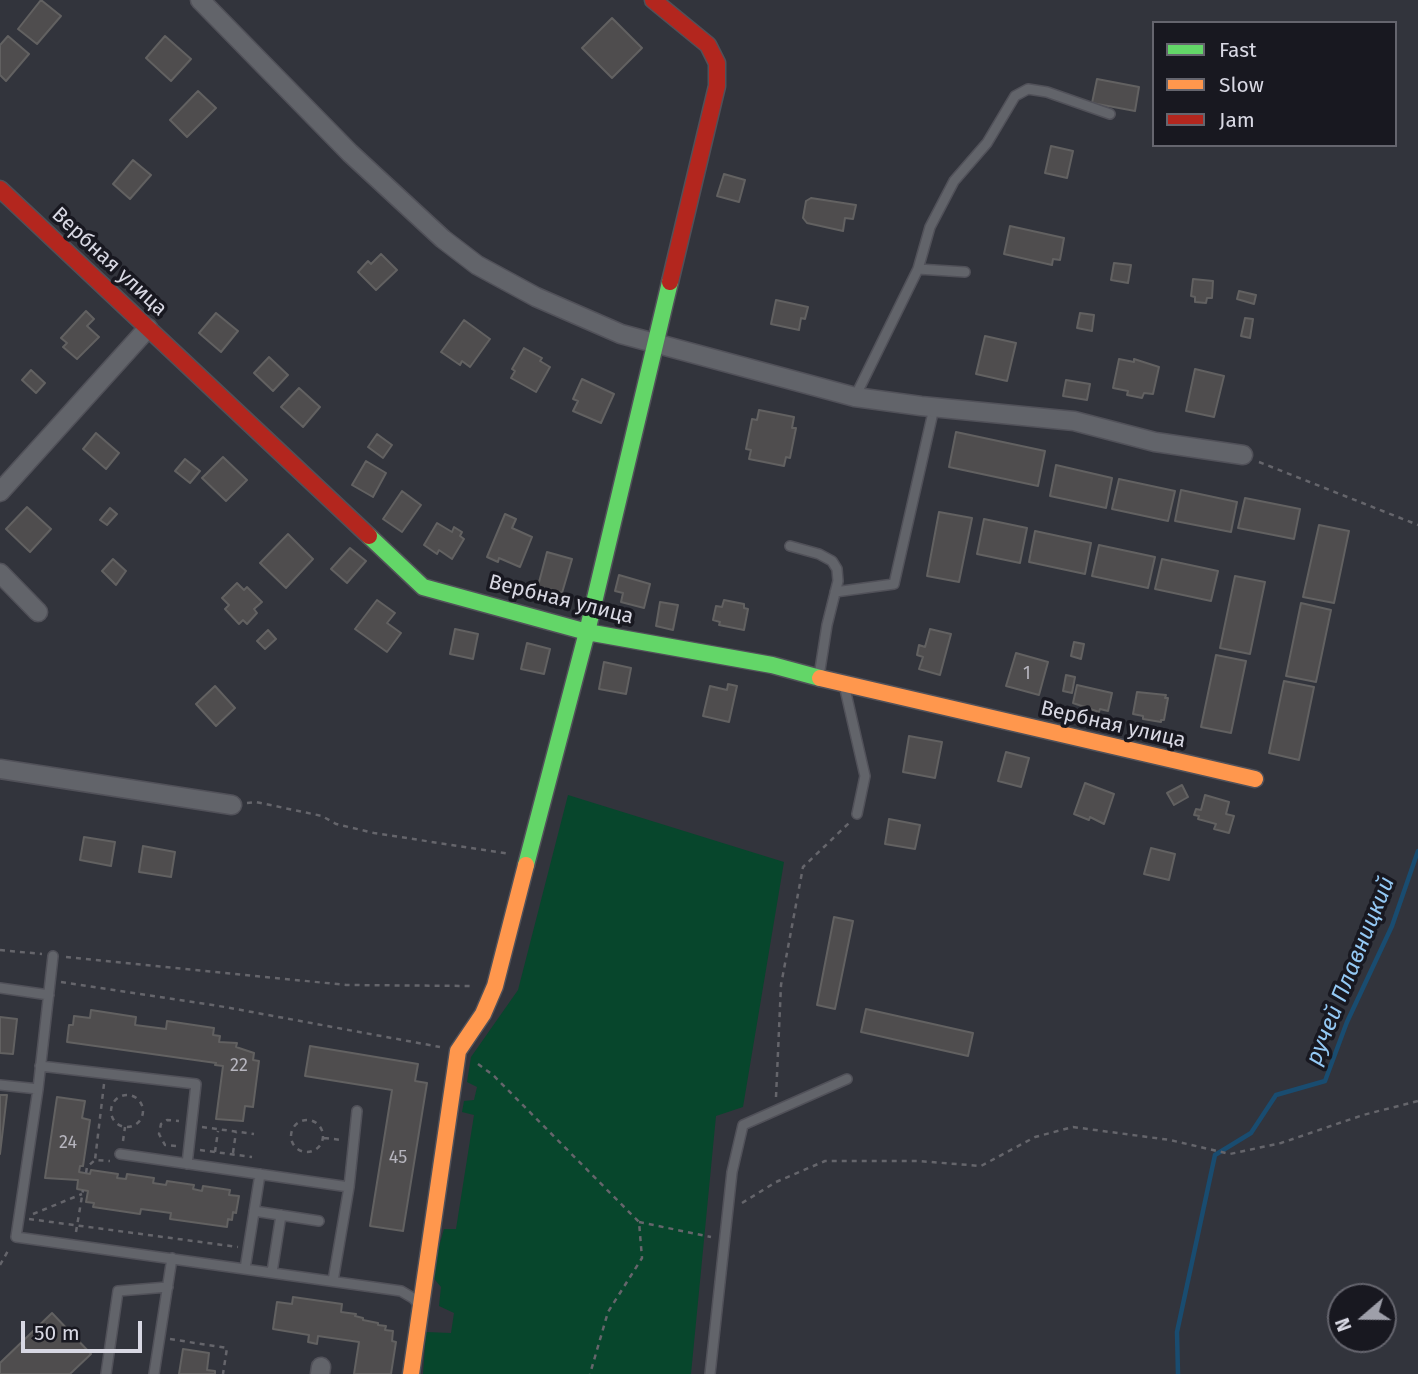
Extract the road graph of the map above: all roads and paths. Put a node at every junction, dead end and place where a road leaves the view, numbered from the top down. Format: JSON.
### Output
{"nodes":[{"id":1,"x":200,"y":0,"type":"edge"},
{"id":2,"x":653,"y":0,"type":"edge"},
{"id":3,"x":1110,"y":114,"type":"dead end"},
{"id":4,"x":0,"y":189,"type":"edge"},
{"id":5,"x":918,"y":269,"type":"junction"},
{"id":6,"x":965,"y":272,"type":"dead end"},
{"id":7,"x":148,"y":328,"type":"junction"},
{"id":8,"x":657,"y":344,"type":"junction"},
{"id":9,"x":855,"y":397,"type":"junction"},
{"id":10,"x":934,"y":408,"type":"junction"},
{"id":11,"x":1243,"y":456,"type":"joint"},
{"id":12,"x":0,"y":492,"type":"edge"},
{"id":13,"x":1418,"y":525,"type":"edge"},
{"id":14,"x":790,"y":546,"type":"dead end"},
{"id":15,"x":0,"y":573,"type":"edge"},
{"id":16,"x":835,"y":592,"type":"junction"},
{"id":17,"x":38,"y":612,"type":"dead end"},
{"id":18,"x":587,"y":632,"type":"junction"},
{"id":19,"x":819,"y":677,"type":"junction"},
{"id":20,"x":844,"y":685,"type":"junction"},
{"id":21,"x":0,"y":769,"type":"edge"},
{"id":22,"x":1255,"y":779,"type":"dead end"},
{"id":23,"x":232,"y":805,"type":"joint"},
{"id":24,"x":858,"y":814,"type":"joint"},
{"id":25,"x":527,"y":857,"type":"junction"},
{"id":26,"x":0,"y":950,"type":"edge"},
{"id":27,"x":53,"y":956,"type":"junction"},
{"id":28,"x":50,"y":981,"type":"junction"},
{"id":29,"x":495,"y":986,"type":"junction"},
{"id":30,"x":0,"y":988,"type":"edge"},
{"id":31,"x":48,"y":995,"type":"junction"},
{"id":32,"x":458,"y":1051,"type":"junction"},
{"id":33,"x":40,"y":1066,"type":"junction"},
{"id":34,"x":105,"y":1073,"type":"junction"},
{"id":35,"x":847,"y":1079,"type":"dead end"},
{"id":36,"x":0,"y":1085,"type":"edge"},
{"id":37,"x":38,"y":1089,"type":"junction"},
{"id":38,"x":129,"y":1095,"type":"joint"},
{"id":39,"x":1418,"y":1101,"type":"edge"},
{"id":40,"x":358,"y":1111,"type":"dead end"},
{"id":41,"x":775,"y":1111,"type":"junction"},
{"id":42,"x":218,"y":1129,"type":"dead end"},
{"id":43,"x":236,"y":1132,"type":"dead end"},
{"id":44,"x":324,"y":1138,"type":"junction"},
{"id":45,"x":354,"y":1142,"type":"junction"},
{"id":46,"x":215,"y":1152,"type":"dead end"},
{"id":47,"x":233,"y":1154,"type":"dead end"},
{"id":48,"x":120,"y":1158,"type":"joint"},
{"id":49,"x":95,"y":1160,"type":"junction"},
{"id":50,"x":187,"y":1164,"type":"junction"},
{"id":51,"x":86,"y":1173,"type":"dead end"},
{"id":52,"x":260,"y":1174,"type":"junction"},
{"id":53,"x":349,"y":1187,"type":"junction"},
{"id":54,"x":254,"y":1210,"type":"junction"},
{"id":55,"x":727,"y":1213,"type":"junction"},
{"id":56,"x":281,"y":1215,"type":"junction"},
{"id":57,"x":19,"y":1217,"type":"junction"},
{"id":58,"x":319,"y":1221,"type":"dead end"},
{"id":59,"x":639,"y":1222,"type":"junction"},
{"id":60,"x":77,"y":1226,"type":"junction"},
{"id":61,"x":16,"y":1237,"type":"junction"},
{"id":62,"x":724,"y":1240,"type":"junction"},
{"id":63,"x":75,"y":1245,"type":"junction"},
{"id":64,"x":248,"y":1249,"type":"junction"},
{"id":65,"x":173,"y":1258,"type":"junction"},
{"id":66,"x":0,"y":1265,"type":"edge"},
{"id":67,"x":246,"y":1269,"type":"junction"},
{"id":68,"x":272,"y":1272,"type":"junction"},
{"id":69,"x":333,"y":1281,"type":"junction"},
{"id":70,"x":168,"y":1287,"type":"junction"},
{"id":71,"x":421,"y":1308,"type":"junction"},
{"id":72,"x":160,"y":1338,"type":"junction"},
{"id":73,"x":106,"y":1374,"type":"edge"},
{"id":74,"x":154,"y":1374,"type":"edge"},
{"id":75,"x":223,"y":1374,"type":"edge"},
{"id":76,"x":411,"y":1374,"type":"edge"},
{"id":77,"x":590,"y":1374,"type":"edge"},
{"id":78,"x":710,"y":1374,"type":"edge"}],
"edges":[{"from":1,"to":8,"type":"street"},
{"from":2,"to":8,"type":"street"},
{"from":3,"to":5,"type":"lane"},
{"from":4,"to":7,"type":"street","name":"Вербная улица"},
{"from":5,"to":6,"type":"lane"},
{"from":5,"to":9,"type":"lane"},
{"from":7,"to":12,"type":"street"},
{"from":7,"to":18,"type":"street","name":"Вербная улица"},
{"from":8,"to":9,"type":"street"},
{"from":8,"to":18,"type":"street"},
{"from":9,"to":10,"type":"street"},
{"from":10,"to":11,"type":"street"},
{"from":10,"to":16,"type":"lane"},
{"from":11,"to":13,"type":"path"},
{"from":14,"to":16,"type":"lane"},
{"from":15,"to":17,"type":"street"},
{"from":16,"to":19,"type":"lane"},
{"from":18,"to":19,"type":"street","name":"Вербная улица"},
{"from":18,"to":25,"type":"street"},
{"from":19,"to":20,"type":"street","name":"Вербная улица"},
{"from":20,"to":22,"type":"street","name":"Вербная улица"},
{"from":20,"to":24,"type":"lane"},
{"from":21,"to":23,"type":"street"},
{"from":23,"to":25,"type":"path"},
{"from":24,"to":41,"type":"path"},
{"from":25,"to":29,"type":"street"},
{"from":26,"to":27,"type":"path"},
{"from":27,"to":28,"type":"lane"},
{"from":27,"to":29,"type":"path"},
{"from":28,"to":31,"type":"lane"},
{"from":28,"to":32,"type":"path"},
{"from":29,"to":32,"type":"street"},
{"from":30,"to":31,"type":"lane"},
{"from":31,"to":33,"type":"lane"},
{"from":32,"to":59,"type":"path"},
{"from":32,"to":71,"type":"street"},
{"from":33,"to":34,"type":"lane"},
{"from":33,"to":37,"type":"lane"},
{"from":34,"to":49,"type":"path"},
{"from":34,"to":50,"type":"lane"},
{"from":35,"to":41,"type":"lane"},
{"from":36,"to":37,"type":"lane"},
{"from":37,"to":57,"type":"lane"},
{"from":38,"to":38,"type":"path"},
{"from":39,"to":55,"type":"path"},
{"from":40,"to":45,"type":"lane"},
{"from":41,"to":55,"type":"lane"},
{"from":42,"to":46,"type":"path"},
{"from":43,"to":47,"type":"path"},
{"from":44,"to":44,"type":"path"},
{"from":44,"to":45,"type":"path"},
{"from":45,"to":53,"type":"lane"},
{"from":48,"to":49,"type":"path"},
{"from":48,"to":50,"type":"lane"},
{"from":49,"to":51,"type":"path"},
{"from":50,"to":52,"type":"lane"},
{"from":52,"to":53,"type":"lane"},
{"from":52,"to":54,"type":"lane"},
{"from":53,"to":69,"type":"lane"},
{"from":54,"to":56,"type":"lane"},
{"from":54,"to":64,"type":"lane"},
{"from":55,"to":62,"type":"lane"},
{"from":56,"to":58,"type":"lane"},
{"from":56,"to":68,"type":"lane"},
{"from":57,"to":60,"type":"path"},
{"from":57,"to":60,"type":"path"},
{"from":57,"to":61,"type":"lane"},
{"from":59,"to":62,"type":"path"},
{"from":59,"to":77,"type":"path"},
{"from":60,"to":63,"type":"path"},
{"from":60,"to":64,"type":"path"},
{"from":61,"to":63,"type":"lane"},
{"from":61,"to":66,"type":"path"},
{"from":62,"to":78,"type":"lane"},
{"from":63,"to":65,"type":"lane"},
{"from":64,"to":67,"type":"lane"},
{"from":65,"to":67,"type":"lane"},
{"from":65,"to":70,"type":"lane"},
{"from":67,"to":68,"type":"lane"},
{"from":68,"to":69,"type":"lane"},
{"from":69,"to":71,"type":"lane"},
{"from":70,"to":72,"type":"lane"},
{"from":70,"to":73,"type":"lane"},
{"from":71,"to":76,"type":"street"},
{"from":72,"to":74,"type":"lane"},
{"from":72,"to":75,"type":"path"}]}
